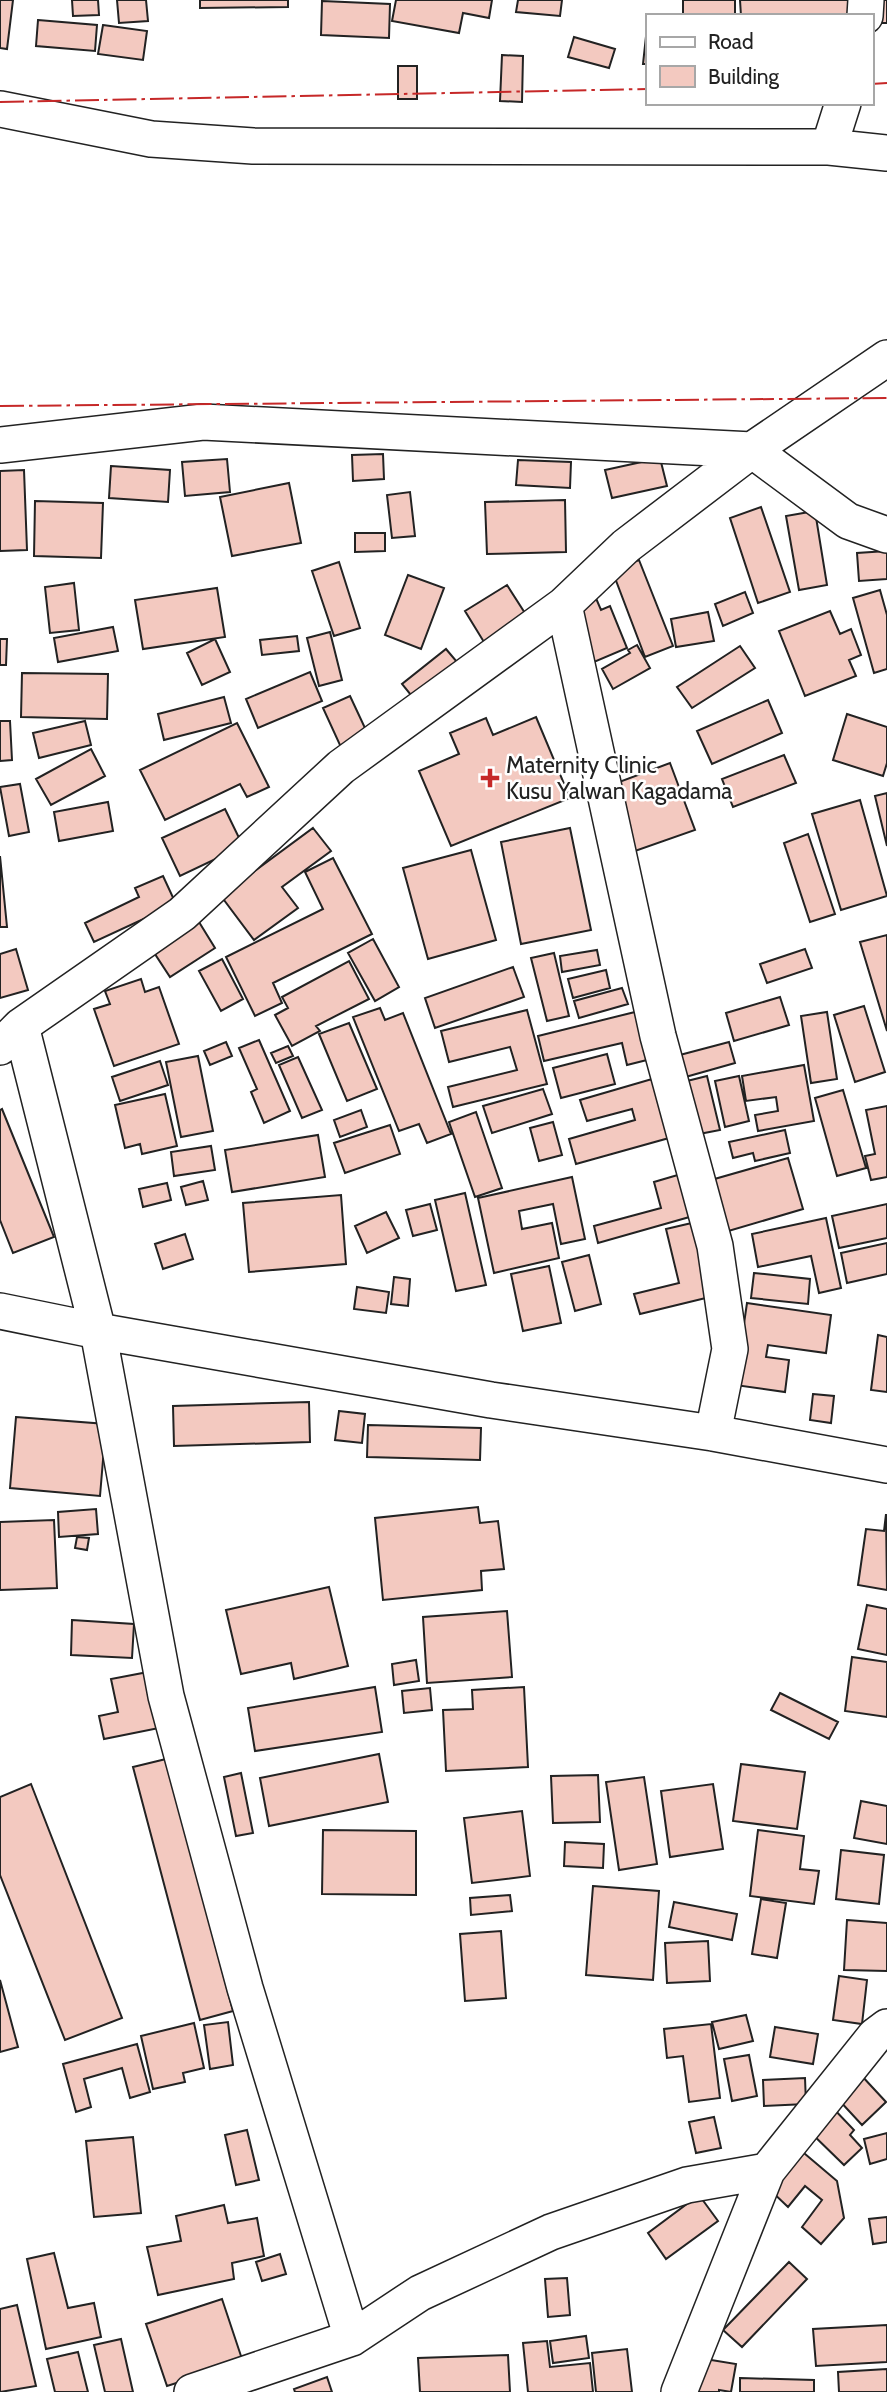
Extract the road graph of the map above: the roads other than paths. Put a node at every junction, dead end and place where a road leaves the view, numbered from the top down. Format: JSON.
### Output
{"nodes":[{"id":1,"x":842,"y":105,"type":"edge"},
{"id":2,"x":0,"y":109,"type":"edge"},
{"id":3,"x":829,"y":147,"type":"junction"},
{"id":4,"x":887,"y":153,"type":"edge"},
{"id":5,"x":887,"y":358,"type":"edge"},
{"id":6,"x":0,"y":445,"type":"edge"},
{"id":7,"x":752,"y":450,"type":"junction"},
{"id":8,"x":887,"y":535,"type":"edge"},
{"id":9,"x":564,"y":605,"type":"junction"},
{"id":10,"x":10,"y":1037,"type":"edge"},
{"id":11,"x":0,"y":1311,"type":"edge"},
{"id":12,"x":98,"y":1331,"type":"junction"},
{"id":13,"x":713,"y":1433,"type":"junction"},
{"id":14,"x":887,"y":1465,"type":"edge"},
{"id":15,"x":887,"y":2027,"type":"edge"},
{"id":16,"x":766,"y":2171,"type":"junction"},
{"id":17,"x":352,"y":2338,"type":"junction"},
{"id":18,"x":192,"y":2392,"type":"edge"},
{"id":19,"x":679,"y":2392,"type":"edge"}],
"edges":[{"from":1,"to":3,"type":"street"},
{"from":2,"to":3,"type":"street"},
{"from":3,"to":4,"type":"street"},
{"from":5,"to":7,"type":"street"},
{"from":6,"to":7,"type":"street"},
{"from":7,"to":8,"type":"street"},
{"from":7,"to":9,"type":"street"},
{"from":9,"to":10,"type":"street"},
{"from":9,"to":13,"type":"street"},
{"from":10,"to":12,"type":"street"},
{"from":11,"to":12,"type":"street"},
{"from":12,"to":13,"type":"street"},
{"from":12,"to":17,"type":"street"},
{"from":13,"to":14,"type":"street"},
{"from":15,"to":16,"type":"street"},
{"from":16,"to":17,"type":"street"},
{"from":16,"to":19,"type":"street"},
{"from":17,"to":18,"type":"street"}]}
